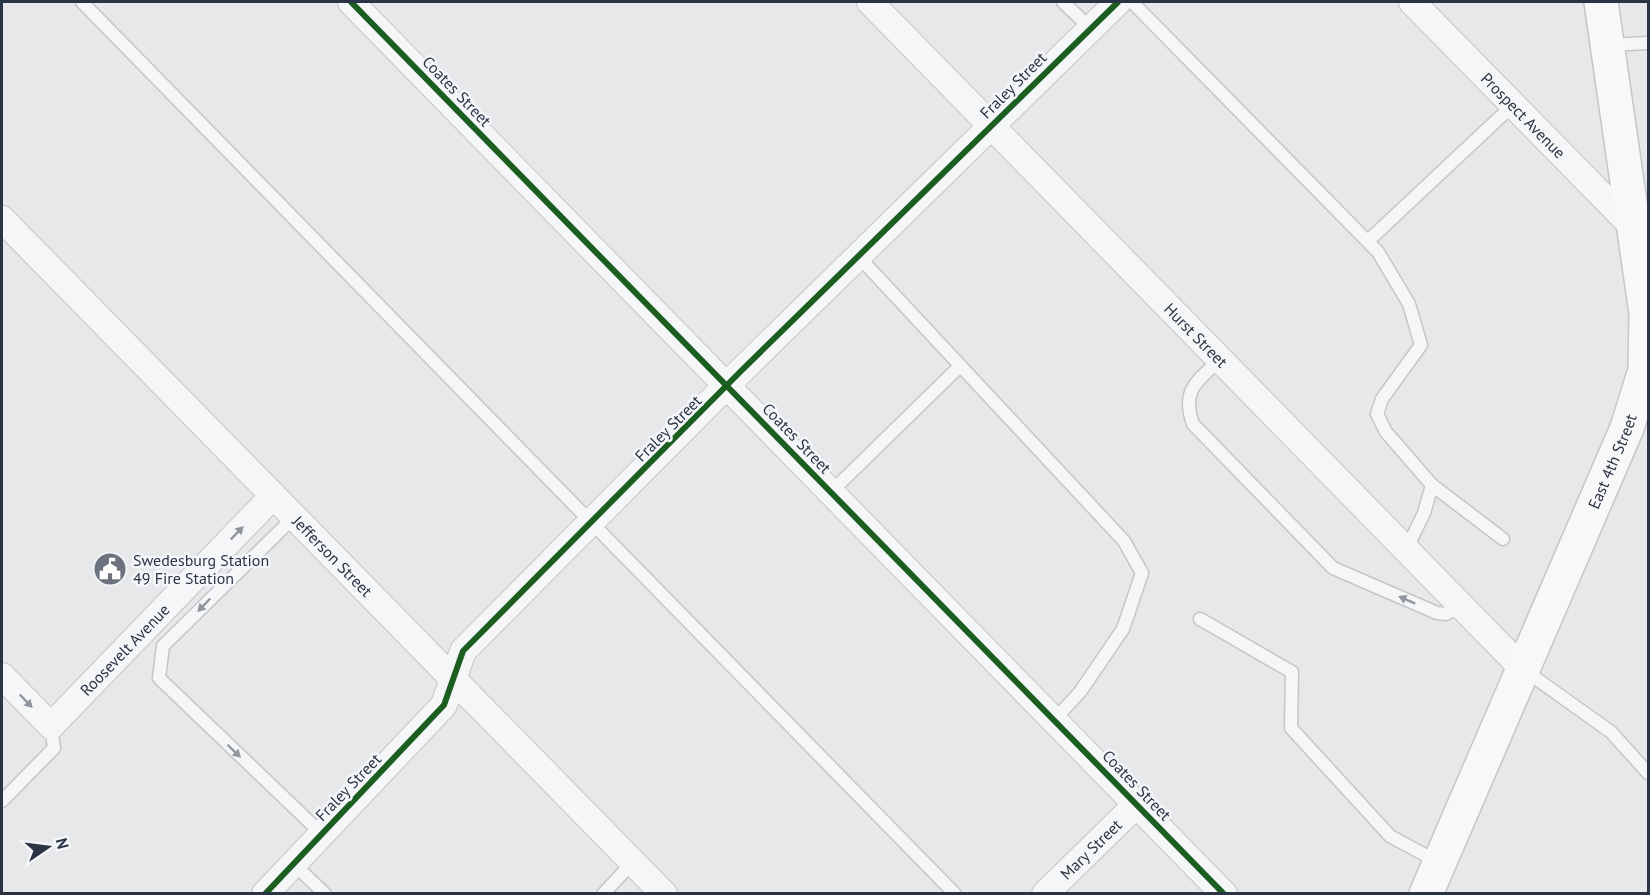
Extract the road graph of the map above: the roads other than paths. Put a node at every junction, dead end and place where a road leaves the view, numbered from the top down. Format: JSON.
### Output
{"nodes":[{"id":1,"x":82,"y":2,"type":"edge"},
{"id":2,"x":351,"y":2,"type":"edge"},
{"id":3,"x":870,"y":2,"type":"edge"},
{"id":4,"x":1063,"y":2,"type":"edge"},
{"id":5,"x":1118,"y":2,"type":"edge"},
{"id":6,"x":1132,"y":2,"type":"edge"},
{"id":7,"x":1412,"y":2,"type":"edge"},
{"id":8,"x":1601,"y":2,"type":"edge"},
{"id":9,"x":1090,"y":28,"type":"junction"},
{"id":10,"x":1648,"y":43,"type":"edge"},
{"id":11,"x":1607,"y":45,"type":"junction"},
{"id":12,"x":1513,"y":105,"type":"junction"},
{"id":13,"x":991,"y":126,"type":"junction"},
{"id":14,"x":2,"y":219,"type":"edge"},
{"id":15,"x":1634,"y":228,"type":"junction"},
{"id":16,"x":1368,"y":241,"type":"junction"},
{"id":17,"x":858,"y":256,"type":"junction"},
{"id":18,"x":1220,"y":360,"type":"junction"},
{"id":19,"x":959,"y":367,"type":"junction"},
{"id":20,"x":727,"y":386,"type":"junction"},
{"id":21,"x":1432,"y":485,"type":"junction"},
{"id":22,"x":831,"y":492,"type":"junction"},
{"id":23,"x":273,"y":496,"type":"junction"},
{"id":24,"x":294,"y":517,"type":"junction"},
{"id":25,"x":592,"y":522,"type":"junction"},
{"id":26,"x":1503,"y":539,"type":"dead end"},
{"id":27,"x":1406,"y":550,"type":"junction"},
{"id":28,"x":1461,"y":606,"type":"junction"},
{"id":29,"x":1200,"y":619,"type":"dead end"},
{"id":30,"x":1523,"y":669,"type":"junction"},
{"id":31,"x":2,"y":676,"type":"edge"},
{"id":32,"x":454,"y":680,"type":"junction"},
{"id":33,"x":1054,"y":720,"type":"junction"},
{"id":34,"x":51,"y":726,"type":"junction"},
{"id":35,"x":1648,"y":773,"type":"edge"},
{"id":36,"x":2,"y":801,"type":"edge"},
{"id":37,"x":1137,"y":804,"type":"junction"},
{"id":38,"x":322,"y":834,"type":"junction"},
{"id":39,"x":633,"y":862,"type":"junction"},
{"id":40,"x":1439,"y":862,"type":"junction"},
{"id":41,"x":294,"y":864,"type":"junction"},
{"id":42,"x":265,"y":894,"type":"edge"},
{"id":43,"x":325,"y":894,"type":"edge"},
{"id":44,"x":603,"y":894,"type":"edge"},
{"id":45,"x":664,"y":894,"type":"edge"},
{"id":46,"x":955,"y":894,"type":"edge"},
{"id":47,"x":1045,"y":894,"type":"edge"},
{"id":48,"x":1224,"y":894,"type":"edge"},
{"id":49,"x":1426,"y":894,"type":"edge"}],
"edges":[{"from":1,"to":25,"type":"lane"},
{"from":2,"to":20,"type":"street","name":"Coates Street"},
{"from":3,"to":13,"type":"street","name":"Hurst Street"},
{"from":4,"to":9,"type":"lane"},
{"from":5,"to":9,"type":"street","name":"Fraley Street"},
{"from":6,"to":16,"type":"lane"},
{"from":7,"to":12,"type":"street","name":"Prospect Avenue"},
{"from":8,"to":11,"type":"main road","name":"East 4th Street"},
{"from":9,"to":13,"type":"street","name":"Fraley Street"},
{"from":10,"to":11,"type":"lane"},
{"from":11,"to":15,"type":"main road","name":"East 4th Street"},
{"from":12,"to":15,"type":"street","name":"Prospect Avenue"},
{"from":12,"to":16,"type":"lane"},
{"from":13,"to":17,"type":"street","name":"Fraley Street"},
{"from":13,"to":18,"type":"street","name":"Hurst Street"},
{"from":14,"to":23,"type":"street","name":"Jefferson Street"},
{"from":15,"to":30,"type":"main road","name":"East 4th Street"},
{"from":16,"to":21,"type":"lane"},
{"from":17,"to":19,"type":"lane"},
{"from":17,"to":20,"type":"street","name":"Fraley Street"},
{"from":18,"to":27,"type":"street","name":"Hurst Street"},
{"from":28,"to":18,"type":"lane","one_way":true},
{"from":19,"to":22,"type":"lane"},
{"from":19,"to":33,"type":"lane"},
{"from":20,"to":22,"type":"street","name":"Coates Street"},
{"from":20,"to":25,"type":"street","name":"Fraley Street"},
{"from":21,"to":26,"type":"lane"},
{"from":21,"to":27,"type":"lane"},
{"from":22,"to":33,"type":"street","name":"Coates Street"},
{"from":23,"to":24,"type":"street","name":"Jefferson Street"},
{"from":34,"to":23,"type":"street","name":"Roosevelt Avenue","one_way":true},
{"from":24,"to":32,"type":"street","name":"Jefferson Street"},
{"from":24,"to":38,"type":"lane","one_way":true},
{"from":25,"to":32,"type":"street","name":"Fraley Street"},
{"from":25,"to":46,"type":"lane"},
{"from":27,"to":28,"type":"street","name":"Hurst Street"},
{"from":28,"to":30,"type":"street","name":"Hurst Street"},
{"from":29,"to":40,"type":"lane"},
{"from":30,"to":35,"type":"lane"},
{"from":30,"to":40,"type":"main road","name":"East 4th Street"},
{"from":31,"to":34,"type":"street","one_way":true},
{"from":32,"to":38,"type":"street","name":"Fraley Street"},
{"from":32,"to":39,"type":"street","name":"Jefferson Street"},
{"from":33,"to":37,"type":"street","name":"Coates Street"},
{"from":34,"to":36,"type":"lane"},
{"from":37,"to":47,"type":"street","name":"Mary Street"},
{"from":37,"to":48,"type":"street","name":"Coates Street"},
{"from":38,"to":41,"type":"street","name":"Fraley Street"},
{"from":39,"to":44,"type":"lane"},
{"from":39,"to":45,"type":"street","name":"Jefferson Street"},
{"from":40,"to":49,"type":"main road","name":"East 4th Street"},
{"from":41,"to":42,"type":"street","name":"Fraley Street"},
{"from":41,"to":43,"type":"lane"}]}
